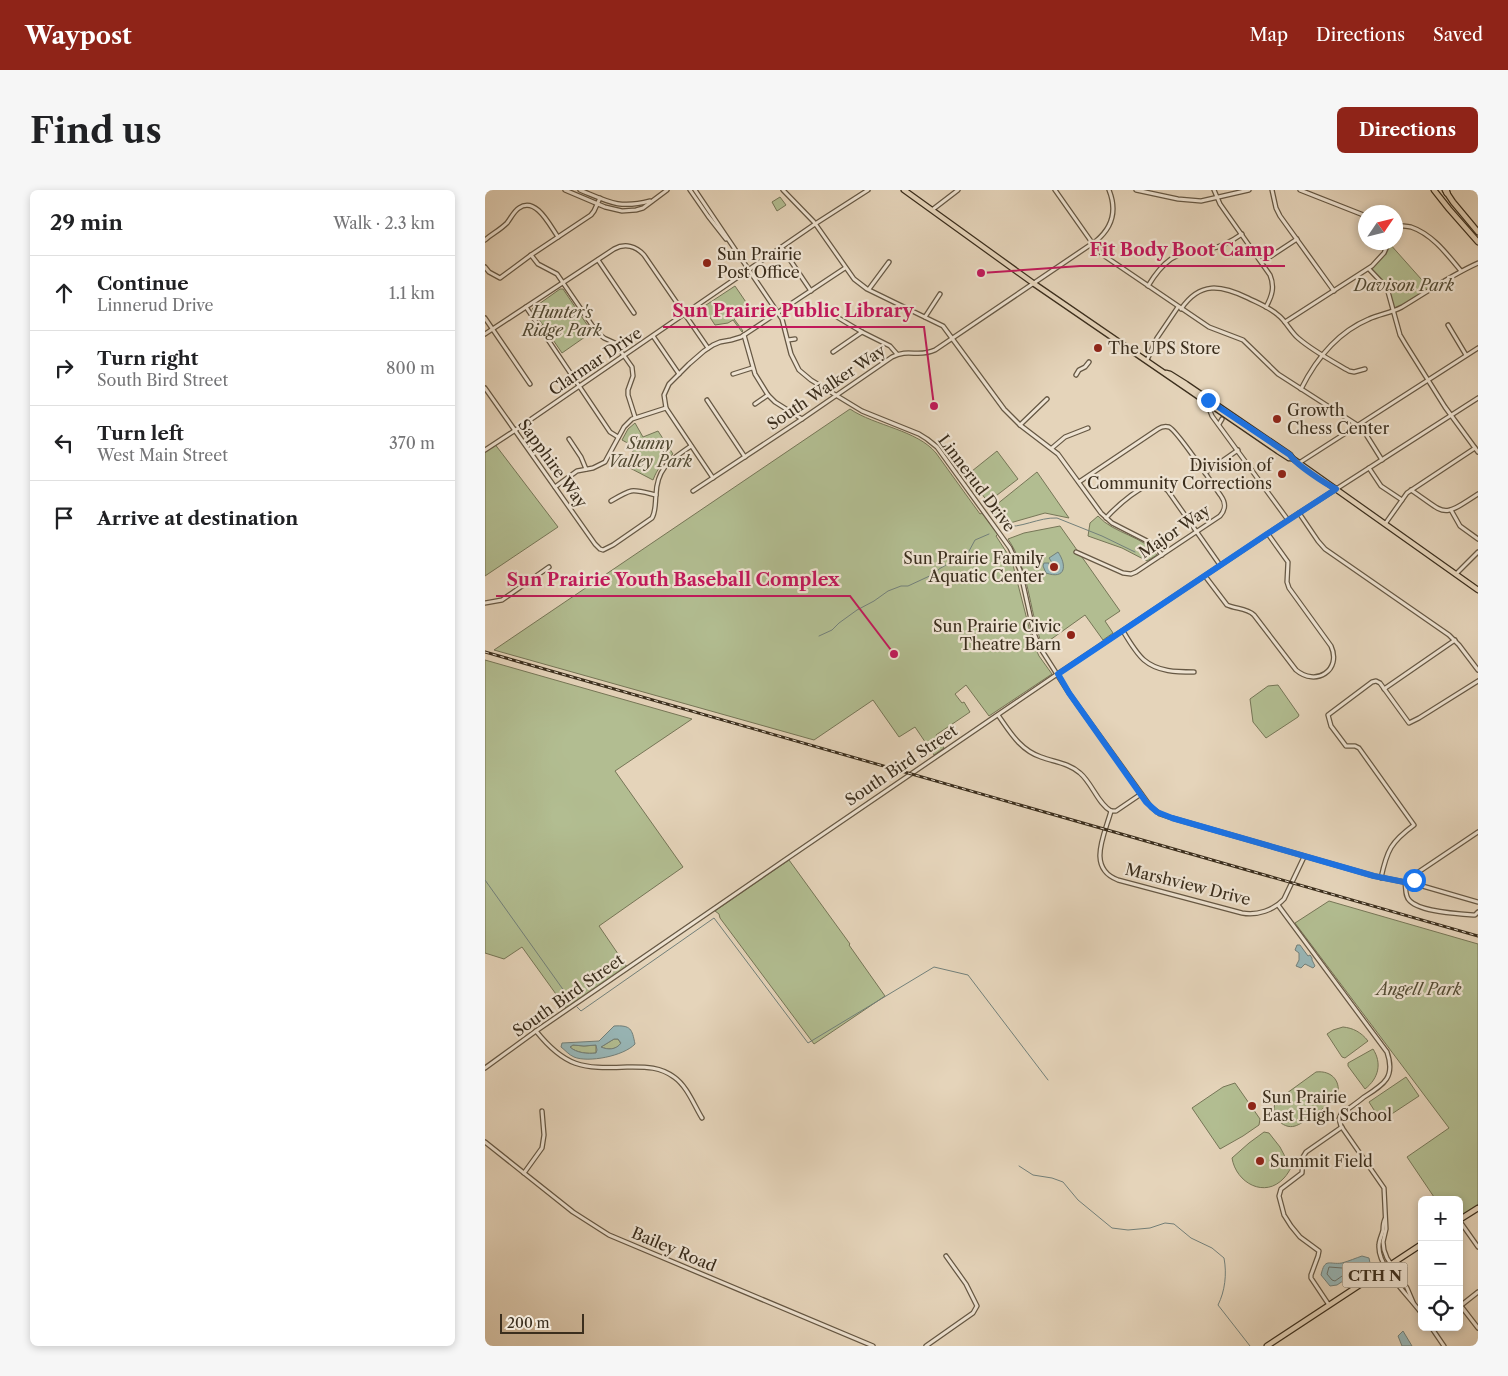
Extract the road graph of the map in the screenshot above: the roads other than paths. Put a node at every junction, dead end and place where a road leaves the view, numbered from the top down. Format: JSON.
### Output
{"nodes":[{"id":1,"x":565,"y":190,"type":"edge"},
{"id":2,"x":580,"y":190,"type":"edge"},
{"id":3,"x":667,"y":190,"type":"edge"},
{"id":4,"x":690,"y":190,"type":"edge"},
{"id":5,"x":695,"y":190,"type":"edge"},
{"id":6,"x":783,"y":190,"type":"edge"},
{"id":7,"x":868,"y":190,"type":"edge"},
{"id":8,"x":904,"y":190,"type":"edge"},
{"id":9,"x":958,"y":190,"type":"edge"},
{"id":10,"x":1055,"y":190,"type":"edge"},
{"id":11,"x":1136,"y":190,"type":"edge"},
{"id":12,"x":1164,"y":190,"type":"edge"},
{"id":13,"x":1214,"y":190,"type":"edge"},
{"id":14,"x":1249,"y":190,"type":"edge"},
{"id":15,"x":1272,"y":190,"type":"edge"},
{"id":16,"x":1299,"y":190,"type":"edge"},
{"id":17,"x":1435,"y":190,"type":"edge"},
{"id":18,"x":1111,"y":191,"type":"edge"},
{"id":19,"x":1446,"y":191,"type":"edge"},
{"id":20,"x":1162,"y":196,"type":"junction"},
{"id":21,"x":600,"y":198,"type":"junction"},
{"id":22,"x":1217,"y":198,"type":"junction"},
{"id":23,"x":651,"y":201,"type":"junction"},
{"id":24,"x":598,"y":204,"type":"junction"},
{"id":25,"x":932,"y":210,"type":"junction"},
{"id":26,"x":1358,"y":213,"type":"edge"},
{"id":27,"x":815,"y":224,"type":"junction"},
{"id":28,"x":1403,"y":227,"type":"edge"},
{"id":29,"x":1478,"y":232,"type":"edge"},
{"id":30,"x":1242,"y":234,"type":"junction"},
{"id":31,"x":558,"y":237,"type":"junction"},
{"id":32,"x":1297,"y":239,"type":"junction"},
{"id":33,"x":485,"y":240,"type":"edge"},
{"id":34,"x":1478,"y":242,"type":"edge"},
{"id":35,"x":1093,"y":244,"type":"junction"},
{"id":36,"x":733,"y":247,"type":"junction"},
{"id":37,"x":782,"y":248,"type":"junction"},
{"id":38,"x":1384,"y":250,"type":"edge"},
{"id":39,"x":531,"y":255,"type":"junction"},
{"id":40,"x":598,"y":260,"type":"junction"},
{"id":41,"x":889,"y":262,"type":"dead end"},
{"id":42,"x":1262,"y":262,"type":"junction"},
{"id":43,"x":1478,"y":263,"type":"edge"},
{"id":44,"x":485,"y":267,"type":"edge"},
{"id":45,"x":845,"y":268,"type":"junction"},
{"id":46,"x":1369,"y":269,"type":"junction"},
{"id":47,"x":749,"y":271,"type":"junction"},
{"id":48,"x":1461,"y":271,"type":"junction"},
{"id":49,"x":563,"y":282,"type":"junction"},
{"id":50,"x":1033,"y":283,"type":"junction"},
{"id":51,"x":1148,"y":286,"type":"junction"},
{"id":52,"x":869,"y":289,"type":"junction"},
{"id":53,"x":811,"y":291,"type":"junction"},
{"id":54,"x":1334,"y":291,"type":"junction"},
{"id":55,"x":940,"y":294,"type":"dead end"},
{"id":56,"x":526,"y":307,"type":"junction"},
{"id":57,"x":1266,"y":307,"type":"junction"},
{"id":58,"x":1179,"y":308,"type":"junction"},
{"id":59,"x":1394,"y":311,"type":"junction"},
{"id":60,"x":777,"y":312,"type":"junction"},
{"id":61,"x":634,"y":313,"type":"dead end"},
{"id":62,"x":685,"y":314,"type":"junction"},
{"id":63,"x":837,"y":317,"type":"dead end"},
{"id":64,"x":925,"y":317,"type":"junction"},
{"id":65,"x":485,"y":318,"type":"edge"},
{"id":66,"x":1285,"y":322,"type":"junction"},
{"id":67,"x":1448,"y":325,"type":"dead end"},
{"id":68,"x":492,"y":329,"type":"junction"},
{"id":69,"x":862,"y":332,"type":"junction"},
{"id":70,"x":485,"y":334,"type":"edge"},
{"id":71,"x":744,"y":335,"type":"junction"},
{"id":72,"x":653,"y":336,"type":"junction"},
{"id":73,"x":953,"y":338,"type":"junction"},
{"id":74,"x":795,"y":339,"type":"dead end"},
{"id":75,"x":787,"y":340,"type":"junction"},
{"id":76,"x":708,"y":348,"type":"junction"},
{"id":77,"x":1478,"y":348,"type":"edge"},
{"id":78,"x":833,"y":352,"type":"dead end"},
{"id":79,"x":897,"y":354,"type":"junction"},
{"id":80,"x":624,"y":355,"type":"junction"},
{"id":81,"x":1323,"y":355,"type":"junction"},
{"id":82,"x":1466,"y":355,"type":"junction"},
{"id":83,"x":1147,"y":360,"type":"junction"},
{"id":84,"x":1089,"y":362,"type":"dead end"},
{"id":85,"x":752,"y":368,"type":"junction"},
{"id":86,"x":1365,"y":369,"type":"dead end"},
{"id":87,"x":1165,"y":372,"type":"junction"},
{"id":88,"x":679,"y":374,"type":"junction"},
{"id":89,"x":733,"y":374,"type":"dead end"},
{"id":90,"x":1076,"y":375,"type":"dead end"},
{"id":91,"x":1428,"y":380,"type":"junction"},
{"id":92,"x":530,"y":384,"type":"dead end"},
{"id":93,"x":580,"y":386,"type":"junction"},
{"id":94,"x":485,"y":388,"type":"edge"},
{"id":95,"x":1301,"y":389,"type":"junction"},
{"id":96,"x":769,"y":395,"type":"junction"},
{"id":97,"x":835,"y":395,"type":"junction"},
{"id":98,"x":1478,"y":398,"type":"edge"},
{"id":99,"x":1047,"y":399,"type":"dead end"},
{"id":100,"x":707,"y":400,"type":"dead end"},
{"id":101,"x":755,"y":404,"type":"dead end"},
{"id":102,"x":1211,"y":406,"type":"junction"},
{"id":103,"x":666,"y":408,"type":"junction"},
{"id":104,"x":1451,"y":415,"type":"junction"},
{"id":105,"x":635,"y":417,"type":"junction"},
{"id":106,"x":802,"y":419,"type":"junction"},
{"id":107,"x":1222,"y":420,"type":"dead end"},
{"id":108,"x":1219,"y":424,"type":"junction"},
{"id":109,"x":1020,"y":425,"type":"junction"},
{"id":110,"x":1357,"y":425,"type":"junction"},
{"id":111,"x":1088,"y":428,"type":"dead end"},
{"id":112,"x":514,"y":431,"type":"junction"},
{"id":113,"x":619,"y":437,"type":"junction"},
{"id":114,"x":569,"y":439,"type":"dead end"},
{"id":115,"x":691,"y":446,"type":"junction"},
{"id":116,"x":1052,"y":448,"type":"junction"},
{"id":117,"x":1475,"y":448,"type":"junction"},
{"id":118,"x":485,"y":450,"type":"edge"},
{"id":119,"x":1238,"y":450,"type":"junction"},
{"id":120,"x":1478,"y":452,"type":"edge"},
{"id":121,"x":745,"y":457,"type":"junction"},
{"id":122,"x":1292,"y":458,"type":"junction"},
{"id":123,"x":1382,"y":460,"type":"junction"},
{"id":124,"x":1299,"y":463,"type":"junction"},
{"id":125,"x":1369,"y":468,"type":"junction"},
{"id":126,"x":586,"y":470,"type":"junction"},
{"id":127,"x":1205,"y":473,"type":"junction"},
{"id":128,"x":713,"y":478,"type":"junction"},
{"id":129,"x":1079,"y":482,"type":"junction"},
{"id":130,"x":555,"y":487,"type":"junction"},
{"id":131,"x":1336,"y":489,"type":"junction"},
{"id":132,"x":1411,"y":490,"type":"junction"},
{"id":133,"x":693,"y":491,"type":"dead end"},
{"id":134,"x":1478,"y":494,"type":"edge"},
{"id":135,"x":656,"y":495,"type":"junction"},
{"id":136,"x":1402,"y":500,"type":"junction"},
{"id":137,"x":611,"y":501,"type":"dead end"},
{"id":138,"x":1451,"y":510,"type":"junction"},
{"id":139,"x":1299,"y":513,"type":"junction"},
{"id":140,"x":1106,"y":518,"type":"junction"},
{"id":141,"x":1288,"y":520,"type":"junction"},
{"id":142,"x":1385,"y":524,"type":"junction"},
{"id":143,"x":1196,"y":532,"type":"junction"},
{"id":144,"x":1267,"y":534,"type":"junction"},
{"id":145,"x":1478,"y":539,"type":"edge"},
{"id":146,"x":1076,"y":552,"type":"dead end"},
{"id":147,"x":1478,"y":552,"type":"edge"},
{"id":148,"x":1162,"y":555,"type":"junction"},
{"id":149,"x":1220,"y":565,"type":"junction"},
{"id":150,"x":549,"y":567,"type":"dead end"},
{"id":151,"x":1456,"y":574,"type":"junction"},
{"id":152,"x":1205,"y":576,"type":"junction"},
{"id":153,"x":1478,"y":590,"type":"edge"},
{"id":154,"x":485,"y":604,"type":"edge"},
{"id":155,"x":1123,"y":631,"type":"junction"},
{"id":156,"x":1455,"y":640,"type":"junction"},
{"id":157,"x":1478,"y":670,"type":"edge"},
{"id":158,"x":1194,"y":672,"type":"dead end"},
{"id":159,"x":1058,"y":674,"type":"junction"},
{"id":160,"x":1478,"y":681,"type":"edge"},
{"id":161,"x":1384,"y":689,"type":"junction"},
{"id":162,"x":999,"y":714,"type":"junction"},
{"id":163,"x":1141,"y":794,"type":"junction"},
{"id":164,"x":1111,"y":811,"type":"junction"},
{"id":165,"x":1478,"y":832,"type":"edge"},
{"id":166,"x":1304,"y":857,"type":"junction"},
{"id":167,"x":1381,"y":878,"type":"junction"},
{"id":168,"x":1405,"y":883,"type":"junction"},
{"id":169,"x":1414,"y":884,"type":"junction"},
{"id":170,"x":1478,"y":902,"type":"edge"},
{"id":171,"x":1278,"y":905,"type":"junction"},
{"id":172,"x":1478,"y":912,"type":"edge"},
{"id":173,"x":536,"y":1031,"type":"junction"},
{"id":174,"x":485,"y":1068,"type":"edge"},
{"id":175,"x":542,"y":1111,"type":"dead end"},
{"id":176,"x":702,"y":1118,"type":"dead end"},
{"id":177,"x":1342,"y":1127,"type":"junction"},
{"id":178,"x":485,"y":1142,"type":"edge"},
{"id":179,"x":524,"y":1173,"type":"junction"},
{"id":180,"x":1478,"y":1208,"type":"edge"},
{"id":181,"x":1463,"y":1217,"type":"edge"},
{"id":182,"x":1463,"y":1226,"type":"edge"},
{"id":183,"x":1418,"y":1246,"type":"edge"},
{"id":184,"x":1478,"y":1247,"type":"edge"},
{"id":185,"x":946,"y":1256,"type":"dead end"},
{"id":186,"x":1388,"y":1265,"type":"junction"},
{"id":187,"x":1478,"y":1292,"type":"edge"},
{"id":188,"x":1463,"y":1304,"type":"edge"},
{"id":189,"x":1329,"y":1305,"type":"junction"},
{"id":190,"x":1418,"y":1309,"type":"edge"},
{"id":191,"x":1463,"y":1310,"type":"edge"},
{"id":192,"x":1478,"y":1328,"type":"edge"},
{"id":193,"x":1434,"y":1331,"type":"edge"},
{"id":194,"x":873,"y":1346,"type":"edge"},
{"id":195,"x":926,"y":1346,"type":"edge"},
{"id":196,"x":1267,"y":1346,"type":"edge"},
{"id":197,"x":1444,"y":1346,"type":"edge"}],
"edges":[{"from":1,"to":24,"type":"street"},
{"from":2,"to":21,"type":"street"},
{"from":3,"to":23,"type":"street"},
{"from":4,"to":36,"type":"street","name":"Linnerud Drive"},
{"from":5,"to":36,"type":"street","name":"Linnerud Drive"},
{"from":6,"to":27,"type":"street"},
{"from":7,"to":27,"type":"street","name":"Clarmar Drive"},
{"from":8,"to":25,"type":"main road"},
{"from":9,"to":25,"type":"street"},
{"from":10,"to":35,"type":"street"},
{"from":11,"to":20,"type":"street"},
{"from":12,"to":20,"type":"street"},
{"from":13,"to":22,"type":"street"},
{"from":14,"to":22,"type":"street"},
{"from":15,"to":32,"type":"street"},
{"from":16,"to":26,"type":"street"},
{"from":17,"to":34,"type":"main road"},
{"from":18,"to":35,"type":"street","name":"South Walker Way"},
{"from":19,"to":29,"type":"main road"},
{"from":20,"to":22,"type":"street"},
{"from":21,"to":23,"type":"street"},
{"from":21,"to":24,"type":"street"},
{"from":22,"to":30,"type":"street"},
{"from":23,"to":24,"type":"street"},
{"from":24,"to":31,"type":"street"},
{"from":25,"to":50,"type":"main road"},
{"from":27,"to":37,"type":"street","name":"Clarmar Drive"},
{"from":27,"to":45,"type":"street"},
{"from":28,"to":48,"type":"street"},
{"from":30,"to":42,"type":"street"},
{"from":30,"to":51,"type":"street"},
{"from":31,"to":33,"type":"street"},
{"from":31,"to":39,"type":"street"},
{"from":32,"to":42,"type":"street"},
{"from":32,"to":54,"type":"street"},
{"from":35,"to":50,"type":"street","name":"South Walker Way"},
{"from":35,"to":51,"type":"street"},
{"from":36,"to":47,"type":"street","name":"Linnerud Drive"},
{"from":37,"to":47,"type":"street","name":"Clarmar Drive"},
{"from":37,"to":53,"type":"street"},
{"from":38,"to":46,"type":"street"},
{"from":39,"to":44,"type":"street"},
{"from":39,"to":49,"type":"street"},
{"from":40,"to":49,"type":"street"},
{"from":40,"to":61,"type":"street"},
{"from":40,"to":62,"type":"street"},
{"from":41,"to":52,"type":"street"},
{"from":42,"to":57,"type":"street"},
{"from":43,"to":48,"type":"street"},
{"from":45,"to":52,"type":"street"},
{"from":45,"to":53,"type":"street"},
{"from":46,"to":54,"type":"street"},
{"from":46,"to":59,"type":"street"},
{"from":47,"to":60,"type":"street","name":"Linnerud Drive"},
{"from":47,"to":62,"type":"street","name":"Clarmar Drive"},
{"from":48,"to":59,"type":"street"},
{"from":49,"to":56,"type":"street"},
{"from":49,"to":80,"type":"street"},
{"from":50,"to":73,"type":"street","name":"South Walker Way"},
{"from":50,"to":83,"type":"main road"},
{"from":51,"to":58,"type":"street"},
{"from":52,"to":64,"type":"street"},
{"from":53,"to":60,"type":"street"},
{"from":54,"to":66,"type":"street"},
{"from":55,"to":64,"type":"street"},
{"from":56,"to":68,"type":"street"},
{"from":56,"to":93,"type":"street"},
{"from":57,"to":58,"type":"street"},
{"from":57,"to":66,"type":"street"},
{"from":58,"to":83,"type":"street"},
{"from":58,"to":95,"type":"street"},
{"from":59,"to":81,"type":"street"},
{"from":59,"to":91,"type":"street"},
{"from":60,"to":71,"type":"street"},
{"from":60,"to":75,"type":"street","name":"Linnerud Drive"},
{"from":62,"to":72,"type":"street","name":"Clarmar Drive"},
{"from":62,"to":76,"type":"street"},
{"from":63,"to":69,"type":"street"},
{"from":64,"to":73,"type":"street"},
{"from":65,"to":68,"type":"street"},
{"from":66,"to":81,"type":"street"},
{"from":67,"to":82,"type":"street"},
{"from":68,"to":70,"type":"street"},
{"from":68,"to":92,"type":"street"},
{"from":69,"to":78,"type":"street"},
{"from":69,"to":79,"type":"street"},
{"from":71,"to":76,"type":"street"},
{"from":71,"to":85,"type":"street"},
{"from":72,"to":80,"type":"street","name":"Clarmar Drive"},
{"from":72,"to":88,"type":"street"},
{"from":73,"to":79,"type":"street","name":"South Walker Way"},
{"from":73,"to":109,"type":"street"},
{"from":74,"to":75,"type":"street"},
{"from":75,"to":97,"type":"street","name":"Linnerud Drive"},
{"from":76,"to":88,"type":"street"},
{"from":77,"to":82,"type":"street"},
{"from":79,"to":97,"type":"street","name":"South Walker Way"},
{"from":80,"to":93,"type":"street","name":"Clarmar Drive"},
{"from":80,"to":105,"type":"street"},
{"from":81,"to":86,"type":"street"},
{"from":81,"to":95,"type":"street"},
{"from":82,"to":91,"type":"street"},
{"from":83,"to":87,"type":"main road"},
{"from":84,"to":90,"type":"street"},
{"from":85,"to":89,"type":"street"},
{"from":85,"to":96,"type":"street"},
{"from":87,"to":102,"type":"main road"},
{"from":87,"to":122,"type":"main road"},
{"from":88,"to":103,"type":"street"},
{"from":91,"to":104,"type":"street"},
{"from":91,"to":110,"type":"street"},
{"from":93,"to":112,"type":"street","name":"Clarmar Drive"},
{"from":93,"to":113,"type":"street"},
{"from":94,"to":112,"type":"street","name":"Sapphire Way"},
{"from":95,"to":110,"type":"street"},
{"from":96,"to":101,"type":"street"},
{"from":96,"to":106,"type":"street"},
{"from":97,"to":106,"type":"street","name":"South Walker Way"},
{"from":97,"to":159,"type":"street","name":"Linnerud Drive"},
{"from":98,"to":104,"type":"street","name":"South Bird Street"},
{"from":99,"to":109,"type":"street"},
{"from":100,"to":121,"type":"street"},
{"from":102,"to":108,"type":"street"},
{"from":102,"to":122,"type":"main road"},
{"from":103,"to":105,"type":"street"},
{"from":103,"to":115,"type":"street"},
{"from":104,"to":117,"type":"street"},
{"from":104,"to":123,"type":"street","name":"South Bird Street"},
{"from":105,"to":113,"type":"street"},
{"from":106,"to":121,"type":"street","name":"South Walker Way"},
{"from":107,"to":108,"type":"street"},
{"from":108,"to":119,"type":"street"},
{"from":109,"to":116,"type":"street"},
{"from":110,"to":123,"type":"street"},
{"from":110,"to":124,"type":"street"},
{"from":111,"to":116,"type":"street"},
{"from":112,"to":118,"type":"street","name":"Clarmar Drive"},
{"from":112,"to":130,"type":"street","name":"Sapphire Way"},
{"from":113,"to":126,"type":"street"},
{"from":114,"to":126,"type":"street"},
{"from":115,"to":128,"type":"street"},
{"from":115,"to":135,"type":"street"},
{"from":116,"to":129,"type":"street"},
{"from":117,"to":120,"type":"street"},
{"from":117,"to":132,"type":"street"},
{"from":119,"to":127,"type":"street"},
{"from":119,"to":141,"type":"street"},
{"from":121,"to":128,"type":"street","name":"South Walker Way"},
{"from":122,"to":124,"type":"main road"},
{"from":123,"to":125,"type":"street","name":"South Bird Street"},
{"from":124,"to":131,"type":"main road"},
{"from":125,"to":131,"type":"street","name":"South Bird Street"},
{"from":125,"to":136,"type":"street"},
{"from":126,"to":130,"type":"street"},
{"from":127,"to":129,"type":"street"},
{"from":127,"to":143,"type":"street","name":"Major Way"},
{"from":128,"to":133,"type":"street","name":"South Walker Way"},
{"from":129,"to":140,"type":"street"},
{"from":130,"to":135,"type":"street","name":"Sapphire Way"},
{"from":131,"to":139,"type":"street","name":"South Bird Street"},
{"from":131,"to":142,"type":"main road"},
{"from":132,"to":136,"type":"street"},
{"from":132,"to":138,"type":"street"},
{"from":134,"to":138,"type":"street"},
{"from":135,"to":137,"type":"street"},
{"from":136,"to":142,"type":"street"},
{"from":138,"to":145,"type":"street"},
{"from":139,"to":141,"type":"street","name":"South Bird Street"},
{"from":139,"to":156,"type":"street"},
{"from":140,"to":143,"type":"street"},
{"from":140,"to":148,"type":"street"},
{"from":141,"to":144,"type":"street","name":"South Bird Street"},
{"from":142,"to":151,"type":"main road"},
{"from":143,"to":148,"type":"street","name":"Major Way"},
{"from":143,"to":149,"type":"street"},
{"from":144,"to":149,"type":"street","name":"South Bird Street"},
{"from":144,"to":152,"type":"street"},
{"from":146,"to":148,"type":"street","name":"Major Way"},
{"from":147,"to":151,"type":"street"},
{"from":149,"to":152,"type":"street","name":"South Bird Street"},
{"from":150,"to":154,"type":"street"},
{"from":151,"to":153,"type":"main road"},
{"from":152,"to":155,"type":"street","name":"South Bird Street"},
{"from":155,"to":158,"type":"street"},
{"from":155,"to":159,"type":"street","name":"South Bird Street"},
{"from":156,"to":157,"type":"street"},
{"from":156,"to":161,"type":"street"},
{"from":159,"to":162,"type":"street","name":"South Bird Street"},
{"from":159,"to":163,"type":"street","name":"Linnerud Drive"},
{"from":160,"to":161,"type":"street"},
{"from":161,"to":167,"type":"street"},
{"from":162,"to":164,"type":"street"},
{"from":162,"to":173,"type":"street","name":"South Bird Street"},
{"from":163,"to":164,"type":"street"},
{"from":163,"to":166,"type":"street","name":"Linnerud Drive"},
{"from":164,"to":171,"type":"street","name":"Marshview Drive"},
{"from":165,"to":169,"type":"street"},
{"from":166,"to":167,"type":"street","name":"Linnerud Drive"},
{"from":166,"to":171,"type":"street"},
{"from":167,"to":168,"type":"street","name":"Linnerud Drive"},
{"from":168,"to":169,"type":"street","name":"Linnerud Drive"},
{"from":168,"to":172,"type":"street"},
{"from":169,"to":170,"type":"street","name":"Linnerud Drive"},
{"from":171,"to":177,"type":"street"},
{"from":173,"to":174,"type":"street","name":"South Bird Street"},
{"from":173,"to":176,"type":"street"},
{"from":175,"to":179,"type":"street"},
{"from":177,"to":186,"type":"street"},
{"from":177,"to":189,"type":"street"},
{"from":178,"to":179,"type":"street","name":"Bailey Road"},
{"from":179,"to":194,"type":"street","name":"Bailey Road"},
{"from":180,"to":181,"type":"main road"},
{"from":182,"to":184,"type":"street"},
{"from":183,"to":186,"type":"main road","number":"CTH N"},
{"from":185,"to":195,"type":"street"},
{"from":186,"to":189,"type":"main road","number":"CTH N"},
{"from":186,"to":190,"type":"street"},
{"from":187,"to":188,"type":"street"},
{"from":189,"to":196,"type":"main road","number":"CTH N"},
{"from":191,"to":192,"type":"street"},
{"from":193,"to":197,"type":"street"}]}
